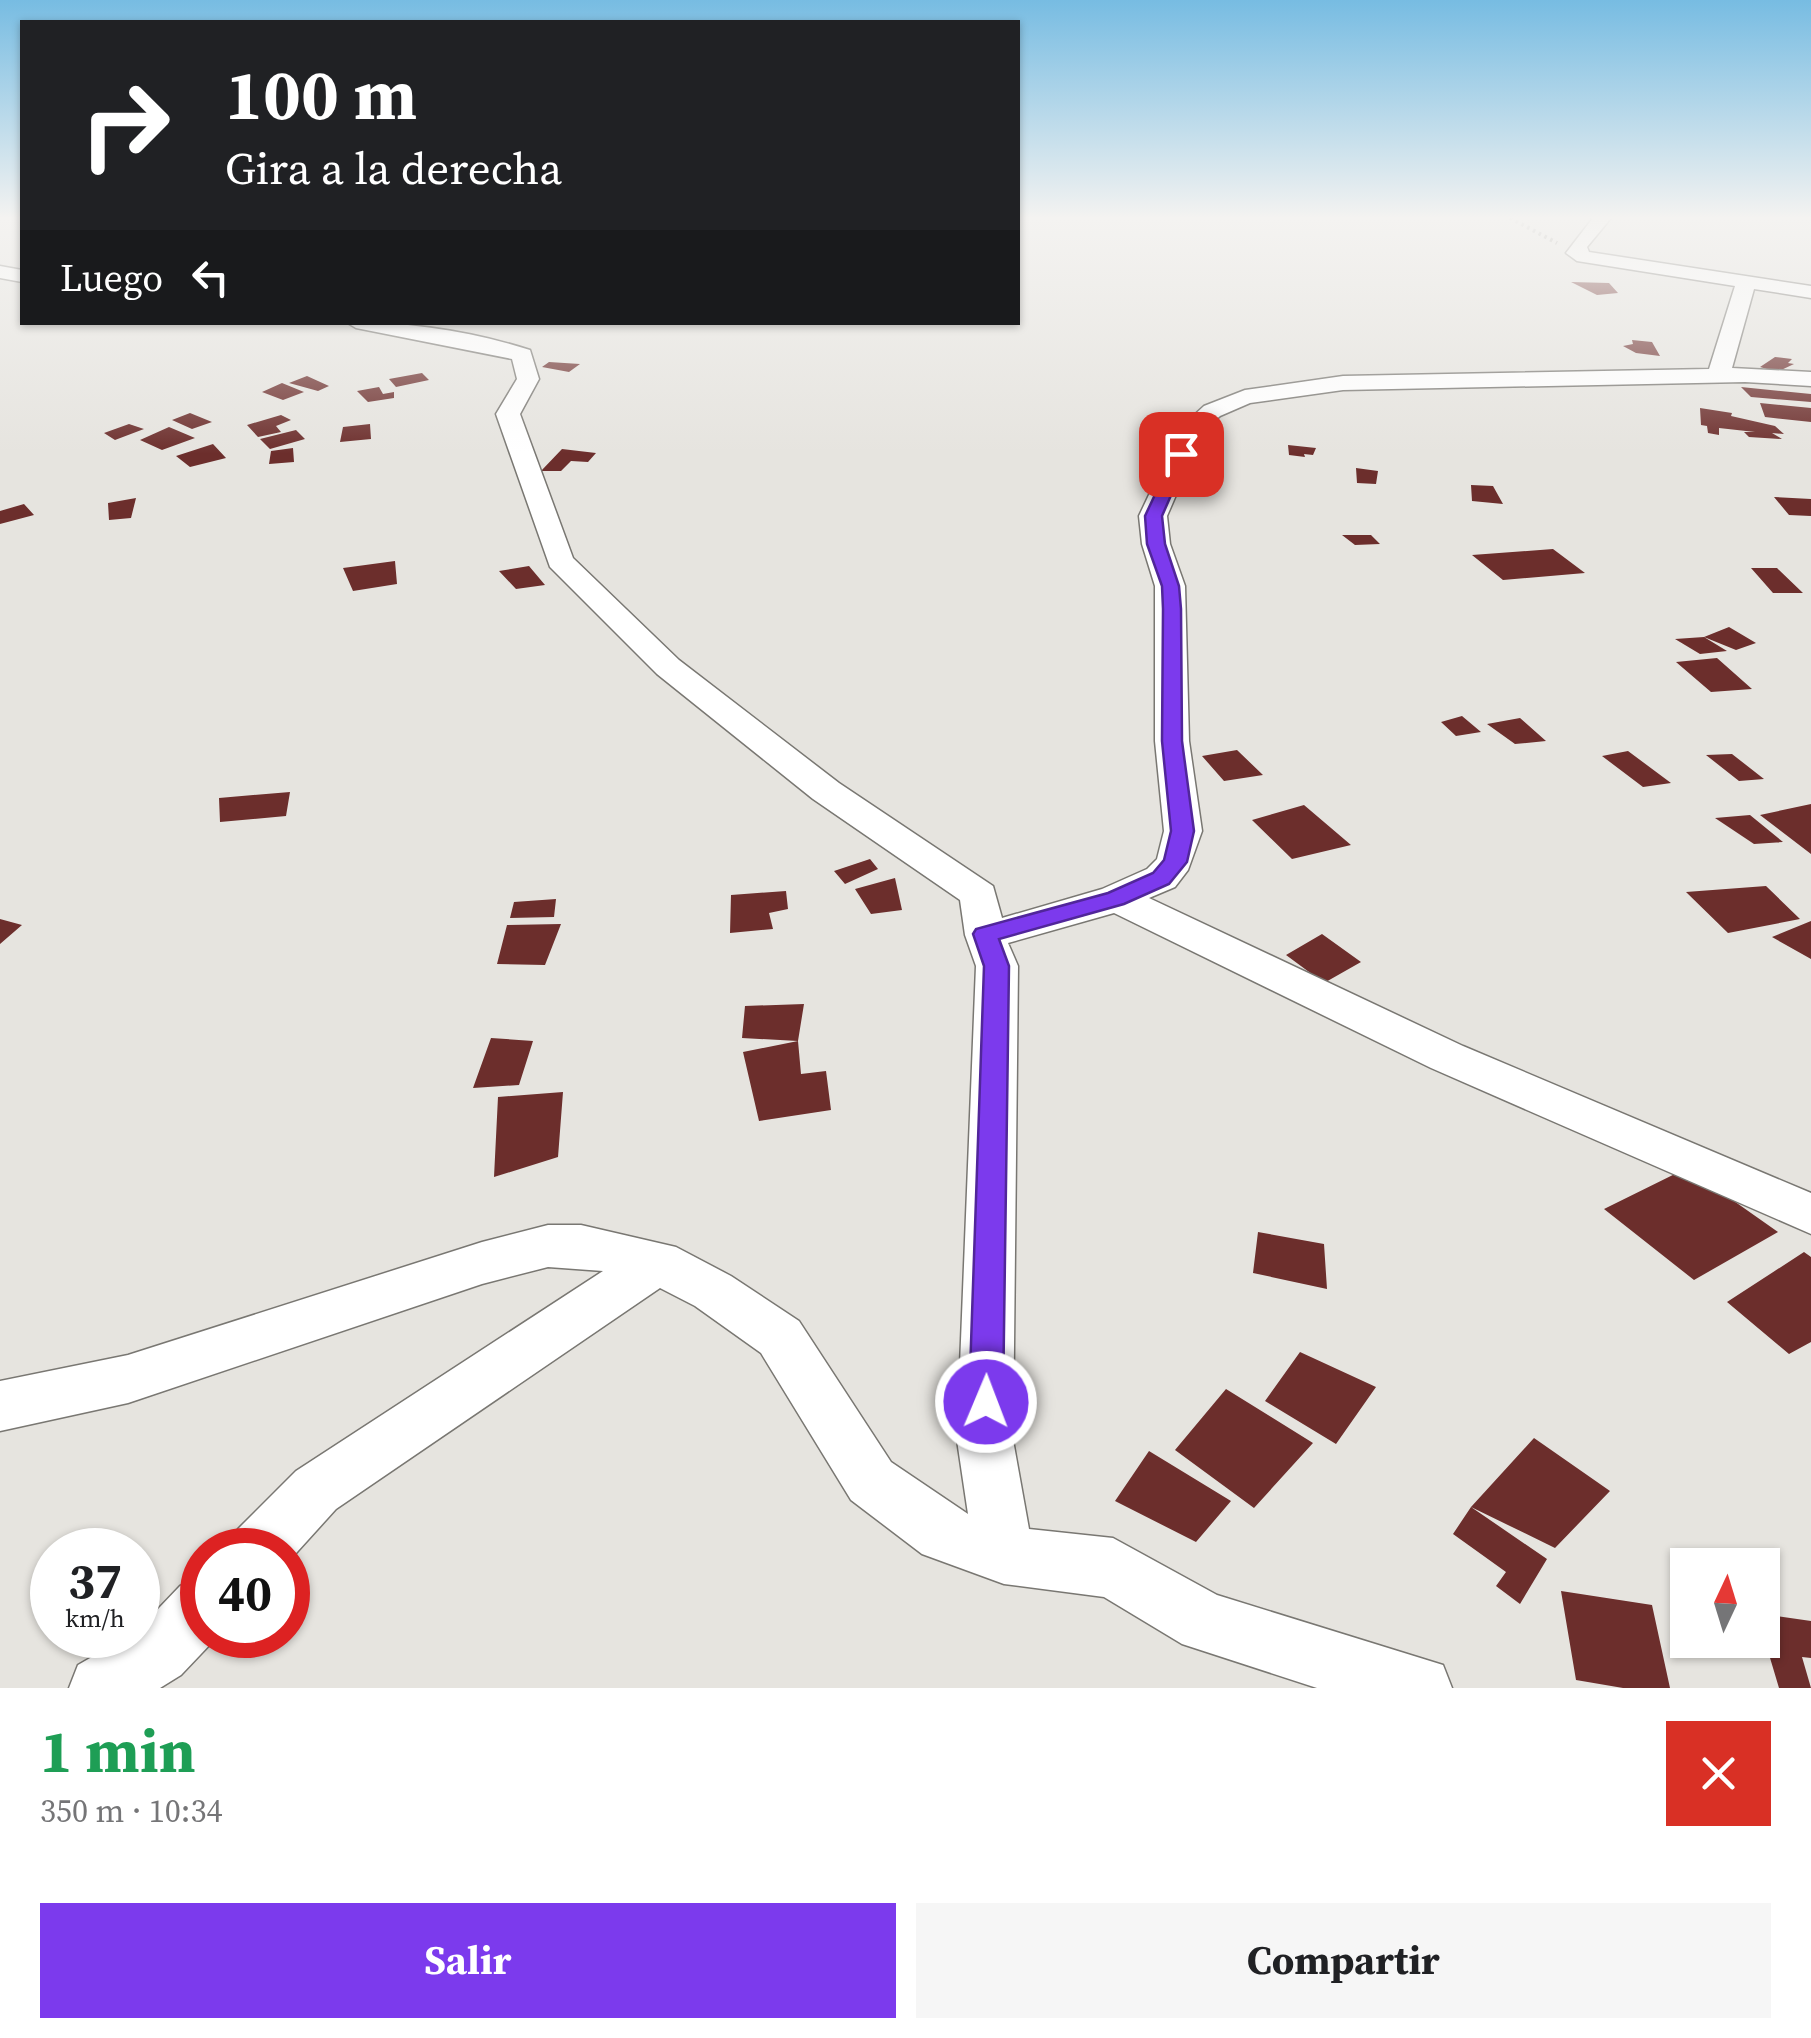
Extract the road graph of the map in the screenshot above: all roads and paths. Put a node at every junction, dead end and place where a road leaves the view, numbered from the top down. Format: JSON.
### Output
{"nodes":[{"id":1,"x":1742,"y":297,"type":"edge"},
{"id":2,"x":373,"y":325,"type":"edge"},
{"id":3,"x":1718,"y":377,"type":"junction"},
{"id":4,"x":1811,"y":379,"type":"edge"},
{"id":5,"x":1116,"y":898,"type":"junction"},
{"id":6,"x":985,"y":934,"type":"junction"},
{"id":7,"x":1811,"y":1214,"type":"edge"},
{"id":8,"x":658,"y":1262,"type":"junction"},
{"id":9,"x":0,"y":1406,"type":"edge"},
{"id":10,"x":279,"y":1528,"type":"edge"},
{"id":11,"x":1004,"y":1554,"type":"junction"},
{"id":12,"x":180,"y":1631,"type":"edge"},
{"id":13,"x":100,"y":1688,"type":"edge"},
{"id":14,"x":1420,"y":1688,"type":"edge"}],
"edges":[{"from":1,"to":3,"type":"street"},
{"from":2,"to":6,"type":"street"},
{"from":3,"to":4,"type":"street"},
{"from":3,"to":5,"type":"street"},
{"from":5,"to":6,"type":"street"},
{"from":5,"to":7,"type":"street"},
{"from":6,"to":11,"type":"street"},
{"from":8,"to":9,"type":"street"},
{"from":8,"to":10,"type":"street"},
{"from":8,"to":11,"type":"street"},
{"from":11,"to":14,"type":"street"},
{"from":12,"to":13,"type":"street"}]}
